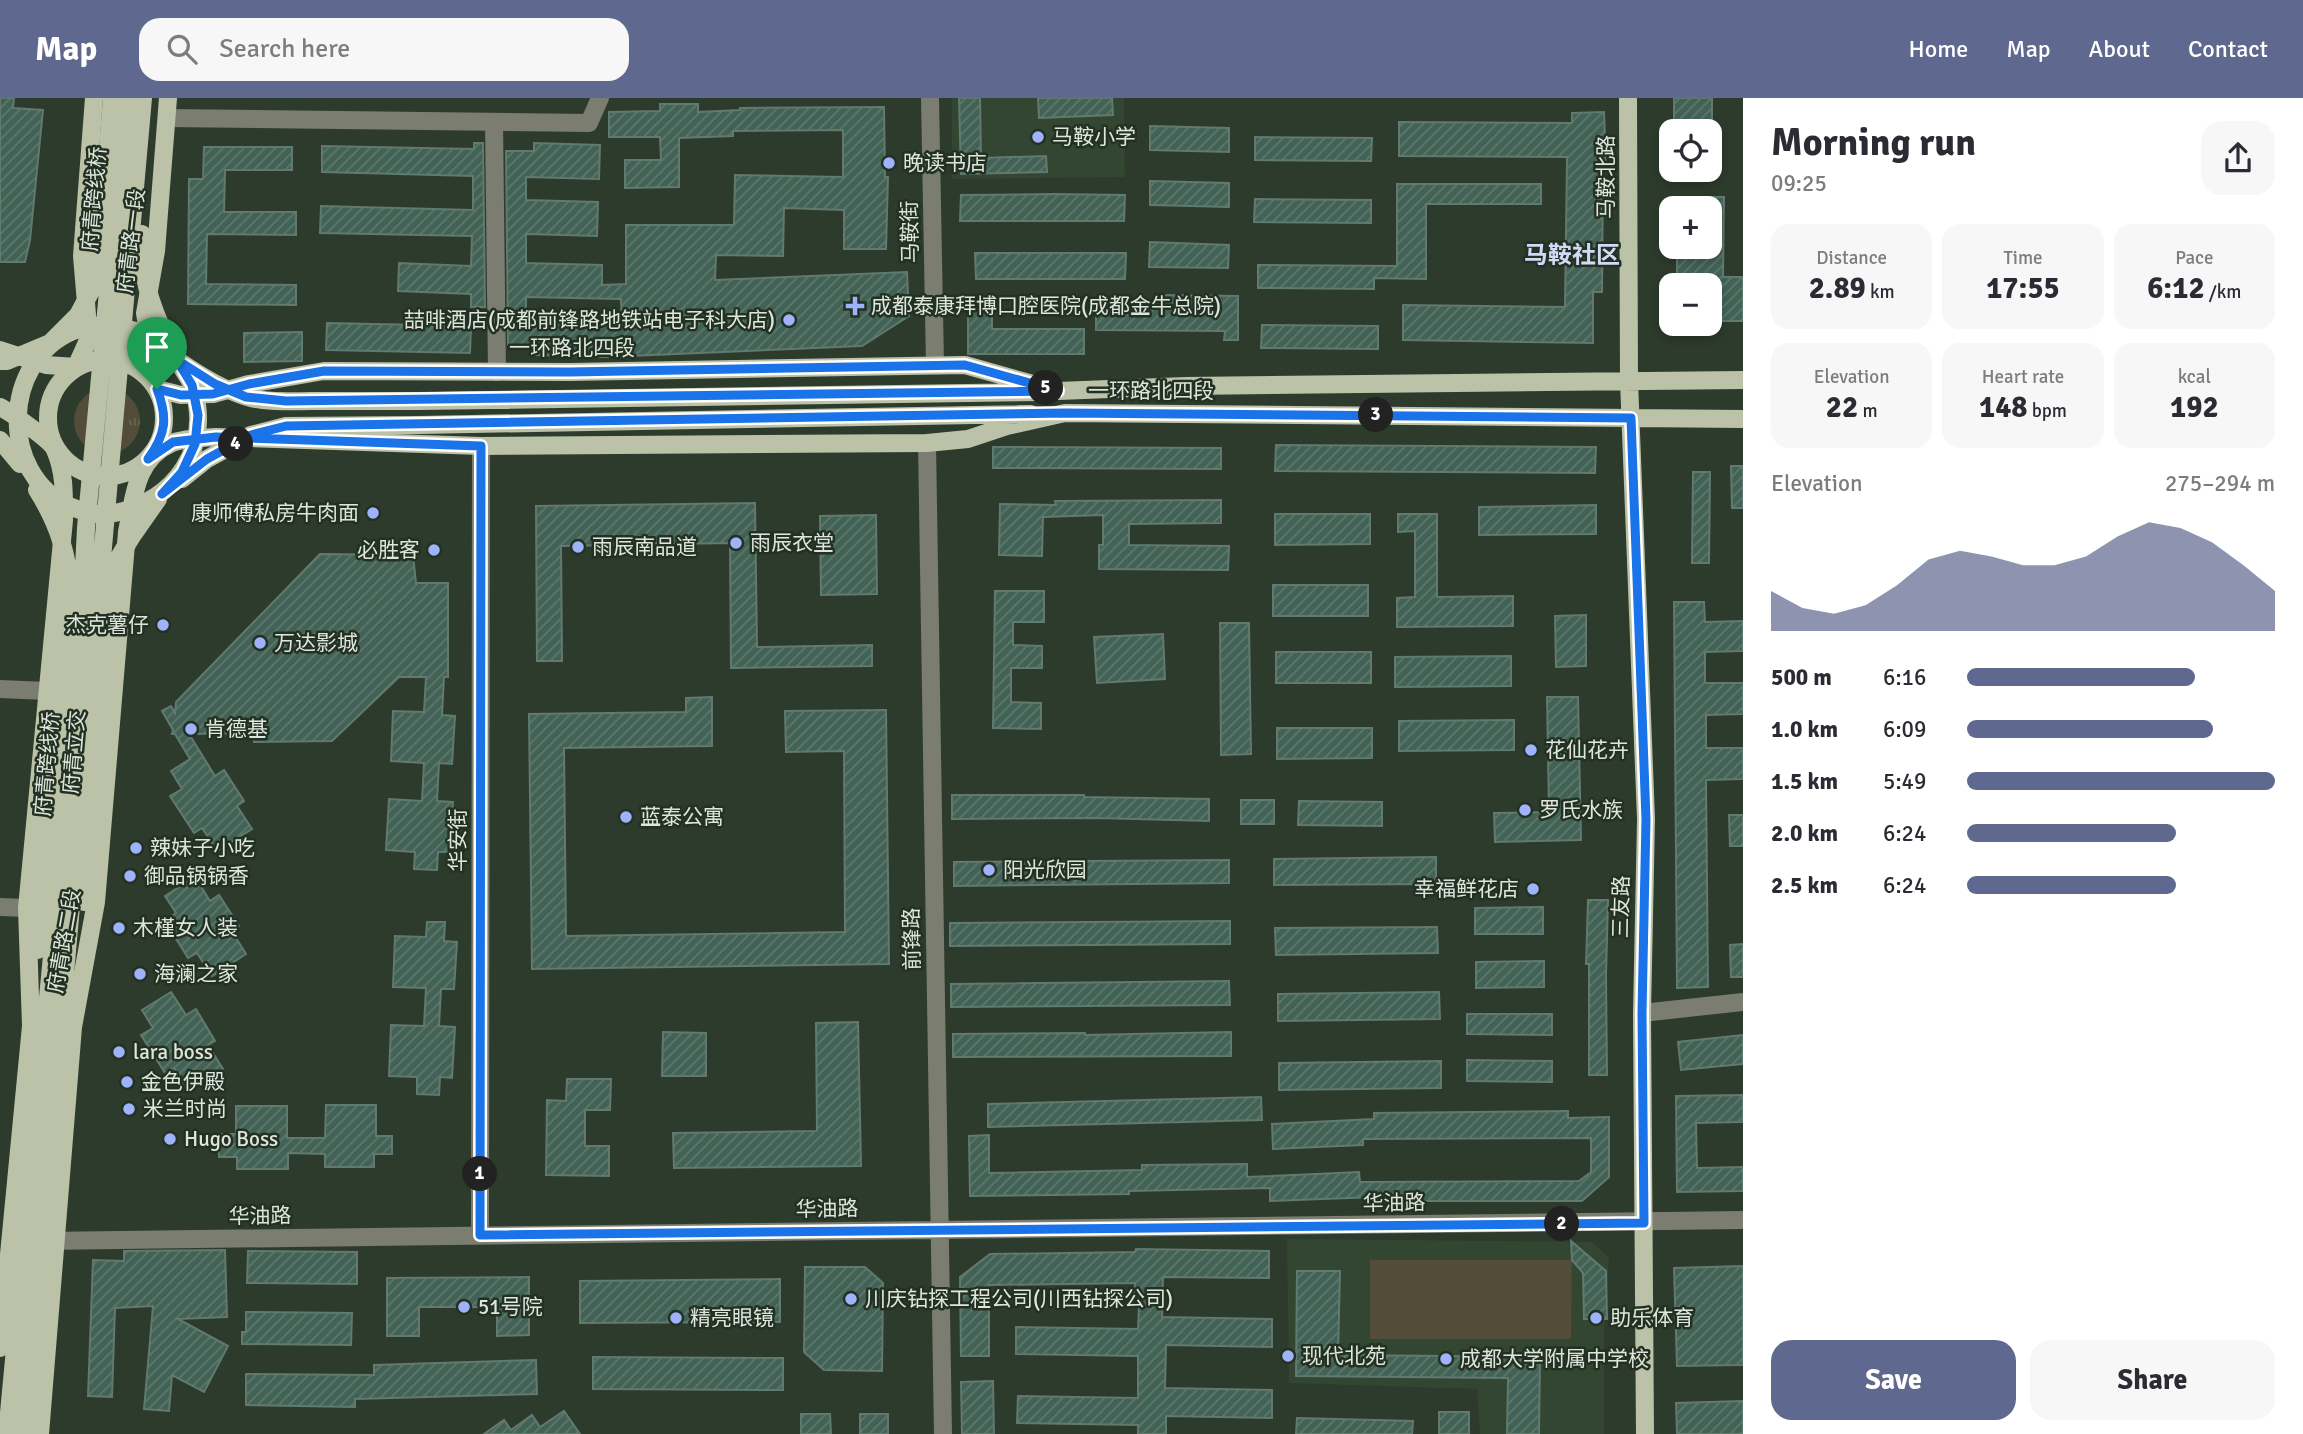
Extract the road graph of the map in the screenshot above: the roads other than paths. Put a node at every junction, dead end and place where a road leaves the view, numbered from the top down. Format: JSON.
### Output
{"nodes":[{"id":1,"x":94,"y":98,"type":"edge"},
{"id":2,"x":112,"y":98,"type":"edge"},
{"id":3,"x":126,"y":98,"type":"edge"},
{"id":4,"x":143,"y":98,"type":"edge"},
{"id":5,"x":151,"y":98,"type":"edge"},
{"id":6,"x":169,"y":98,"type":"edge"},
{"id":7,"x":600,"y":98,"type":"edge"},
{"id":8,"x":930,"y":98,"type":"edge"},
{"id":9,"x":1628,"y":98,"type":"edge"},
{"id":10,"x":167,"y":118,"type":"junction"},
{"id":11,"x":494,"y":122,"type":"junction"},
{"id":12,"x":50,"y":343,"type":"junction"},
{"id":13,"x":0,"y":350,"type":"edge"},
{"id":14,"x":177,"y":360,"type":"junction"},
{"id":15,"x":0,"y":361,"type":"edge"},
{"id":16,"x":935,"y":365,"type":"junction"},
{"id":17,"x":76,"y":367,"type":"junction"},
{"id":18,"x":497,"y":372,"type":"junction"},
{"id":19,"x":1743,"y":380,"type":"edge"},
{"id":20,"x":1629,"y":381,"type":"junction"},
{"id":21,"x":157,"y":389,"type":"junction"},
{"id":22,"x":1058,"y":391,"type":"junction"},
{"id":23,"x":0,"y":407,"type":"edge"},
{"id":24,"x":1065,"y":413,"type":"junction"},
{"id":25,"x":1631,"y":418,"type":"junction"},
{"id":26,"x":1743,"y":419,"type":"edge"},
{"id":27,"x":0,"y":440,"type":"edge"},
{"id":28,"x":927,"y":443,"type":"junction"},
{"id":29,"x":481,"y":446,"type":"junction"},
{"id":30,"x":55,"y":448,"type":"junction"},
{"id":31,"x":148,"y":459,"type":"junction"},
{"id":32,"x":20,"y":464,"type":"junction"},
{"id":33,"x":162,"y":494,"type":"junction"},
{"id":34,"x":0,"y":689,"type":"edge"},
{"id":35,"x":47,"y":691,"type":"junction"},
{"id":36,"x":34,"y":905,"type":"junction"},
{"id":37,"x":0,"y":907,"type":"edge"},
{"id":38,"x":1743,"y":1002,"type":"edge"},
{"id":39,"x":1642,"y":1013,"type":"junction"},
{"id":40,"x":73,"y":1027,"type":"junction"},
{"id":41,"x":1743,"y":1220,"type":"edge"},
{"id":42,"x":1644,"y":1223,"type":"junction"},
{"id":43,"x":939,"y":1230,"type":"junction"},
{"id":44,"x":480,"y":1235,"type":"junction"},
{"id":45,"x":10,"y":1240,"type":"junction"},
{"id":46,"x":56,"y":1241,"type":"junction"},
{"id":47,"x":0,"y":1348,"type":"edge"},
{"id":48,"x":7,"y":1434,"type":"edge"},
{"id":49,"x":24,"y":1434,"type":"edge"},
{"id":50,"x":40,"y":1434,"type":"edge"},
{"id":51,"x":943,"y":1434,"type":"edge"},
{"id":52,"x":1645,"y":1434,"type":"edge"}],
"edges":[{"from":1,"to":17,"type":"main road","name":"府青路一段"},
{"from":2,"to":12,"type":"main road","name":"府青立交","bridge":true},
{"from":3,"to":48,"type":"main road","name":"府青跨线桥","bridge":true},
{"from":4,"to":49,"type":"main road","name":"府青跨线桥","bridge":true},
{"from":5,"to":14,"type":"main road","name":"府青立交","bridge":true},
{"from":6,"to":10,"type":"main road","name":"府青路一段"},
{"from":7,"to":11,"type":"street"},
{"from":8,"to":16,"type":"street","name":"马鞍街"},
{"from":9,"to":20,"type":"main road","name":"马鞍北路"},
{"from":10,"to":11,"type":"street"},
{"from":10,"to":21,"type":"main road","name":"府青路一段"},
{"from":11,"to":18,"type":"street"},
{"from":12,"to":14,"type":"main road","name":"府青立交","bridge":true},
{"from":12,"to":15,"type":"main road","name":"府青立交","bridge":true},
{"from":12,"to":32,"type":"main road","name":"府青立交","bridge":true},
{"from":13,"to":17,"type":"main road"},
{"from":14,"to":22,"type":"main road","name":"府青立交","bridge":true},
{"from":14,"to":33,"type":"main road","name":"府青立交","bridge":true},
{"from":16,"to":18,"type":"main road","name":"一环路北四段"},
{"from":16,"to":22,"type":"main road","name":"一环路北四段"},
{"from":17,"to":21,"type":"main road"},
{"from":17,"to":30,"type":"main road"},
{"from":18,"to":21,"type":"main road","name":"一环路北四段"},
{"from":19,"to":20,"type":"main road","name":"一环路北四段"},
{"from":20,"to":22,"type":"main road","name":"一环路北四段"},
{"from":20,"to":25,"type":"main road","name":"三友路"},
{"from":21,"to":31,"type":"main road"},
{"from":23,"to":30,"type":"main road"},
{"from":24,"to":25,"type":"main road","name":"一环路北四段"},
{"from":24,"to":28,"type":"main road","name":"一环路北四段"},
{"from":24,"to":33,"type":"main road","name":"府青立交","bridge":true},
{"from":25,"to":26,"type":"main road","name":"一环路北四段"},
{"from":25,"to":39,"type":"main road","name":"三友路"},
{"from":27,"to":32,"type":"main road"},
{"from":28,"to":29,"type":"main road","name":"一环路北四段"},
{"from":28,"to":43,"type":"street","name":"前锋路"},
{"from":29,"to":31,"type":"main road","name":"一环路北四段"},
{"from":29,"to":44,"type":"street","name":"华安街"},
{"from":30,"to":31,"type":"main road"},
{"from":30,"to":35,"type":"main road","name":"府青路二段"},
{"from":31,"to":40,"type":"main road","name":"府青路二段"},
{"from":32,"to":33,"type":"main road","name":"府青立交","bridge":true},
{"from":32,"to":36,"type":"main road","bridge":true},
{"from":33,"to":40,"type":"main road","name":"府青立交","bridge":true},
{"from":34,"to":35,"type":"street"},
{"from":35,"to":36,"type":"main road","name":"府青路二段"},
{"from":36,"to":37,"type":"street"},
{"from":36,"to":45,"type":"main road"},
{"from":38,"to":39,"type":"street"},
{"from":39,"to":42,"type":"main road","name":"三友路"},
{"from":40,"to":46,"type":"main road","name":"府青路二段"},
{"from":41,"to":42,"type":"street","name":"华油路"},
{"from":42,"to":43,"type":"street","name":"华油路"},
{"from":42,"to":52,"type":"main road","name":"三友路"},
{"from":43,"to":44,"type":"street","name":"华油路"},
{"from":43,"to":51,"type":"street","name":"前锋路"},
{"from":44,"to":46,"type":"street","name":"华油路"},
{"from":45,"to":46,"type":"street","name":"华油路"},
{"from":45,"to":47,"type":"main road"},
{"from":46,"to":50,"type":"main road","name":"府青路二段"}]}
